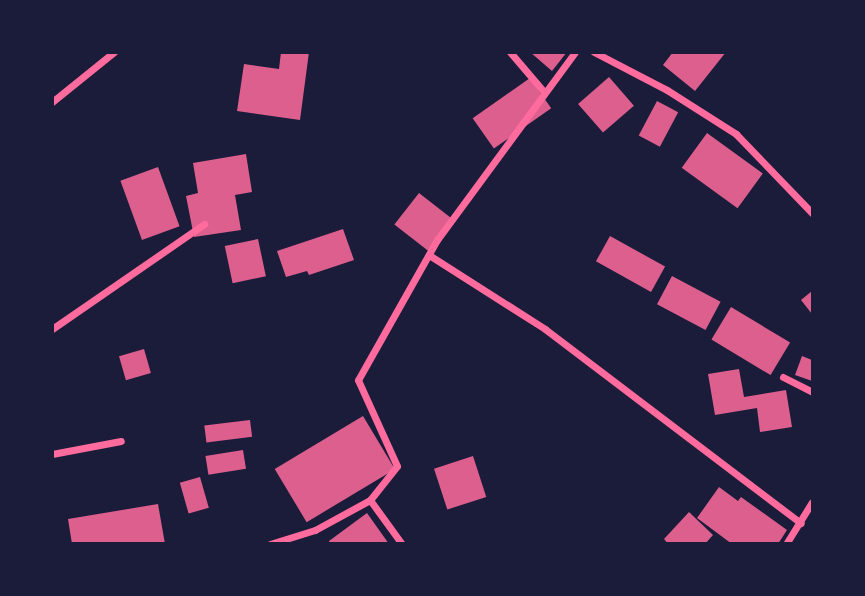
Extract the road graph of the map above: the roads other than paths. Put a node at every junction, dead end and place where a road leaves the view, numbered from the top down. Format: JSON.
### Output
{"nodes":[{"id":1,"x":114,"y":52,"type":"edge"},
{"id":2,"x":510,"y":52,"type":"edge"},
{"id":3,"x":575,"y":52,"type":"edge"},
{"id":4,"x":594,"y":52,"type":"edge"},
{"id":5,"x":544,"y":92,"type":"junction"},
{"id":6,"x":52,"y":102,"type":"edge"},
{"id":7,"x":813,"y":213,"type":"edge"},
{"id":8,"x":204,"y":224,"type":"dead end"},
{"id":9,"x":429,"y":256,"type":"junction"},
{"id":10,"x":52,"y":329,"type":"edge"},
{"id":11,"x":783,"y":377,"type":"dead end"},
{"id":12,"x":813,"y":392,"type":"edge"},
{"id":13,"x":121,"y":442,"type":"dead end"},
{"id":14,"x":52,"y":454,"type":"edge"},
{"id":15,"x":370,"y":500,"type":"junction"},
{"id":16,"x":813,"y":502,"type":"edge"},
{"id":17,"x":801,"y":523,"type":"junction"},
{"id":18,"x":270,"y":544,"type":"edge"},
{"id":19,"x":402,"y":544,"type":"edge"},
{"id":20,"x":786,"y":544,"type":"edge"}],
"edges":[{"from":1,"to":6,"type":"street"},
{"from":2,"to":5,"type":"street"},
{"from":3,"to":5,"type":"street"},
{"from":4,"to":7,"type":"street"},
{"from":5,"to":9,"type":"street"},
{"from":8,"to":10,"type":"street"},
{"from":9,"to":15,"type":"street"},
{"from":9,"to":17,"type":"street"},
{"from":11,"to":12,"type":"street"},
{"from":13,"to":14,"type":"street"},
{"from":15,"to":18,"type":"street"},
{"from":15,"to":19,"type":"street"},
{"from":16,"to":17,"type":"street"},
{"from":17,"to":20,"type":"street"}]}
